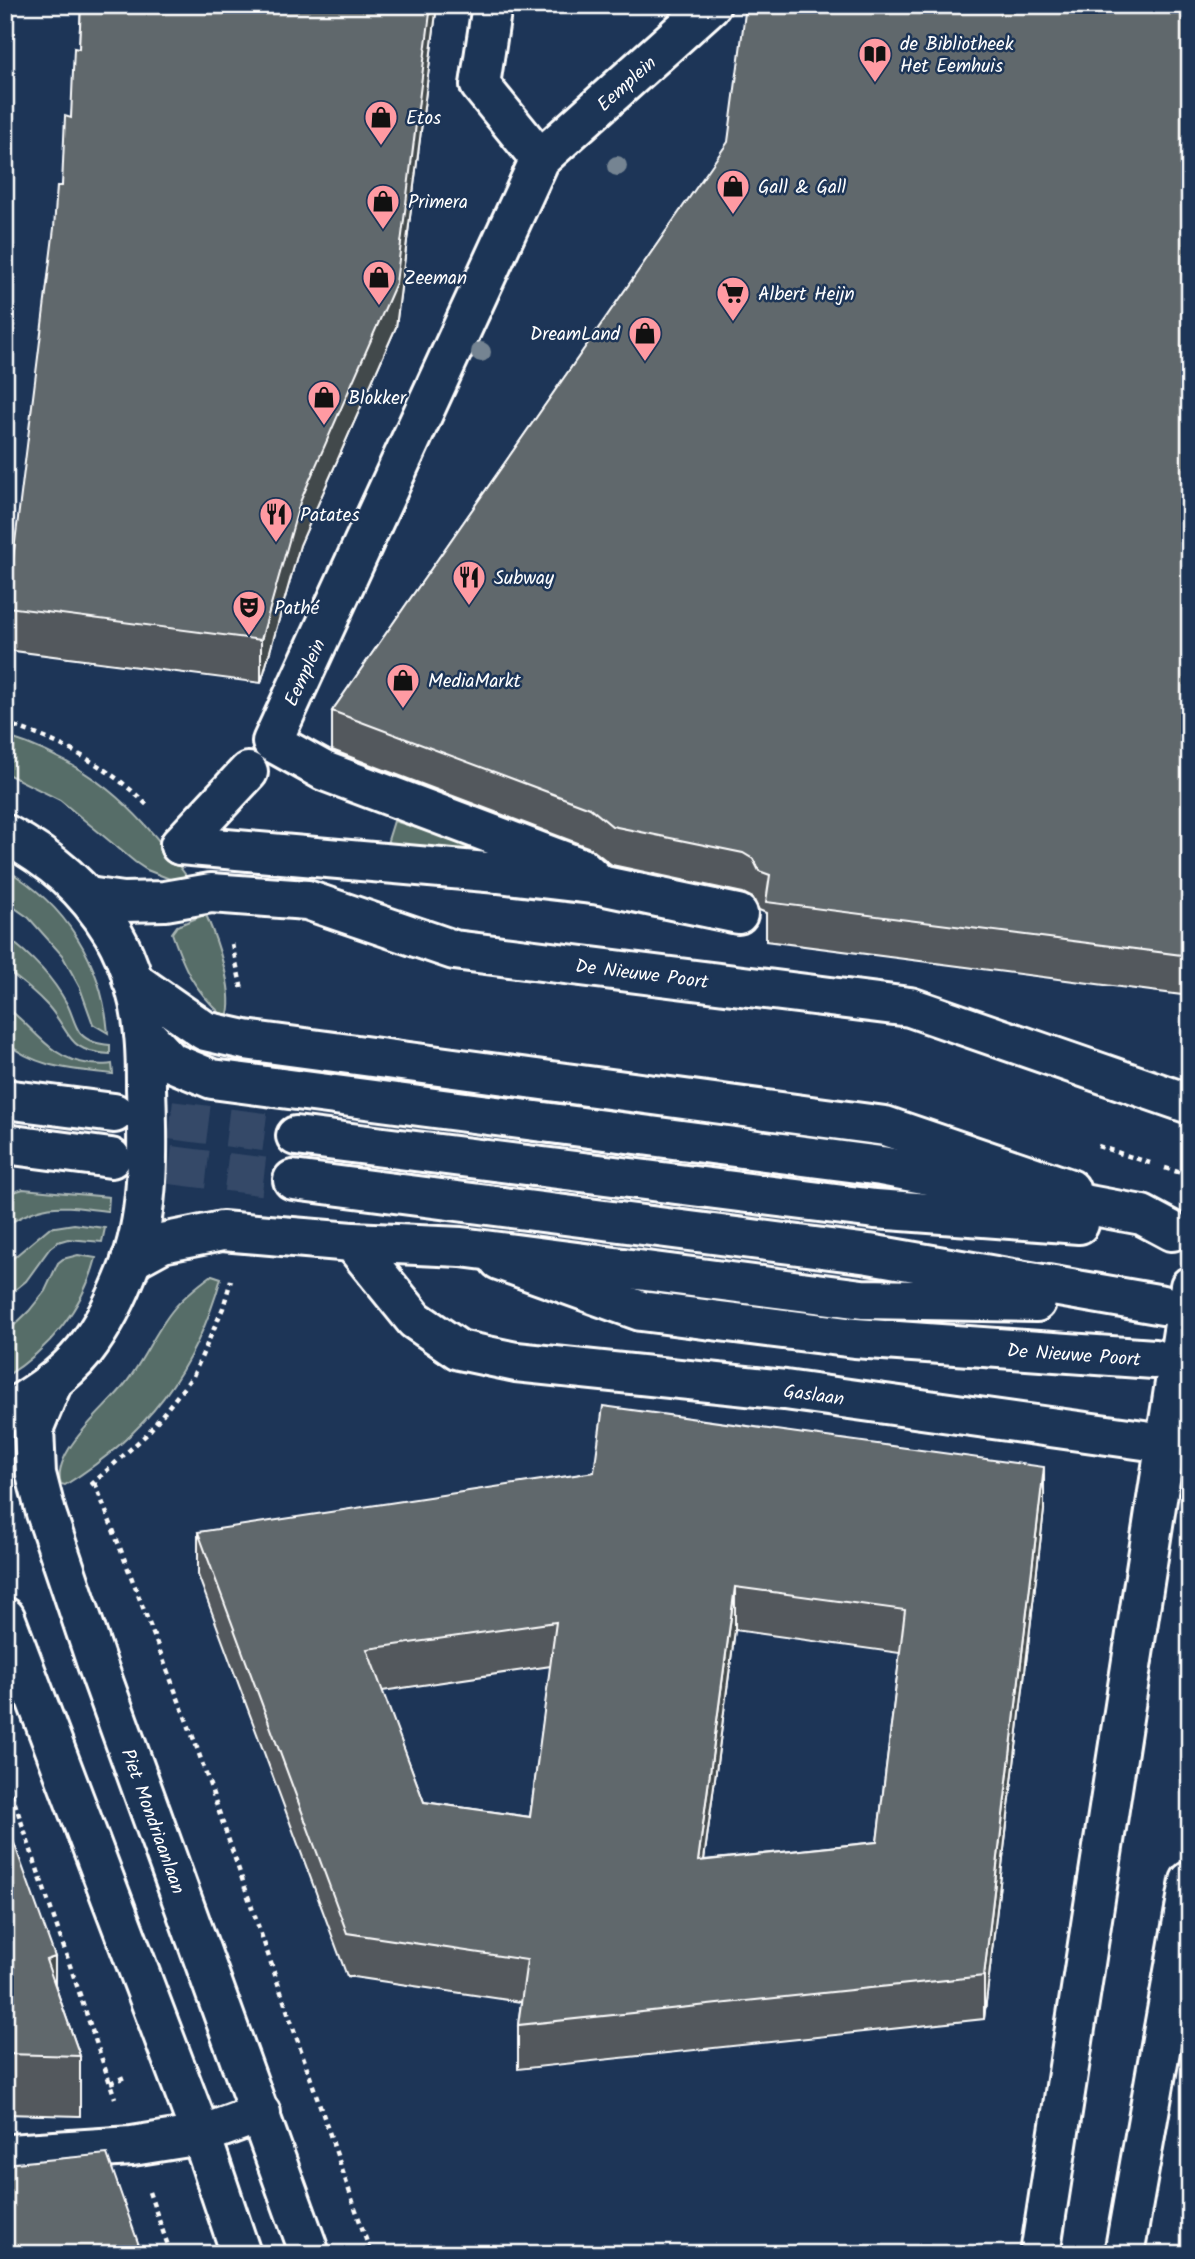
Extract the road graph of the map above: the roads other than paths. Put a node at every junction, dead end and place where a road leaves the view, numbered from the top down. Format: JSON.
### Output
{"nodes":[{"id":1,"x":492,"y":5,"type":"edge"},
{"id":2,"x":710,"y":5,"type":"edge"},
{"id":3,"x":540,"y":159,"type":"junction"},
{"id":4,"x":247,"y":772,"type":"dead end"},
{"id":5,"x":5,"y":834,"type":"edge"},
{"id":6,"x":600,"y":885,"type":"junction"},
{"id":7,"x":88,"y":897,"type":"junction"},
{"id":8,"x":738,"y":914,"type":"dead end"},
{"id":9,"x":132,"y":980,"type":"junction"},
{"id":10,"x":144,"y":1034,"type":"junction"},
{"id":11,"x":5,"y":1100,"type":"edge"},
{"id":12,"x":1190,"y":1104,"type":"edge"},
{"id":13,"x":114,"y":1113,"type":"tunnel mouth"},
{"id":14,"x":296,"y":1136,"type":"tunnel mouth"},
{"id":15,"x":5,"y":1144,"type":"edge"},
{"id":16,"x":111,"y":1158,"type":"tunnel mouth"},
{"id":17,"x":293,"y":1180,"type":"tunnel mouth"},
{"id":18,"x":1157,"y":1223,"type":"junction"},
{"id":19,"x":352,"y":1241,"type":"junction"},
{"id":20,"x":461,"y":1247,"type":"junction"},
{"id":21,"x":131,"y":1260,"type":"junction"},
{"id":22,"x":1176,"y":1296,"type":"edge"},
{"id":23,"x":1154,"y":1359,"type":"dead end"},
{"id":24,"x":52,"y":1384,"type":"junction"},
{"id":25,"x":5,"y":1413,"type":"edge"},
{"id":26,"x":1165,"y":1443,"type":"junction"},
{"id":27,"x":5,"y":1617,"type":"edge"},
{"id":28,"x":1190,"y":1881,"type":"edge"},
{"id":29,"x":261,"y":2113,"type":"junction"},
{"id":30,"x":201,"y":2135,"type":"junction"},
{"id":31,"x":9,"y":2154,"type":"dead end"},
{"id":32,"x":1132,"y":2253,"type":"edge"},
{"id":33,"x":241,"y":2254,"type":"edge"},
{"id":34,"x":310,"y":2254,"type":"edge"},
{"id":35,"x":1040,"y":2254,"type":"edge"}],
"edges":[{"from":1,"to":3,"type":"street"},
{"from":2,"to":3,"type":"street","name":"Eemplein"},
{"from":3,"to":6,"type":"street","name":"Eemplein"},
{"from":4,"to":6,"type":"street","name":"Eemplein"},
{"from":5,"to":7,"type":"street"},
{"from":6,"to":8,"type":"street","name":"Eemplein"},
{"from":7,"to":9,"type":"street"},
{"from":7,"to":12,"type":"street","name":"De Nieuwe Poort"},
{"from":9,"to":10,"type":"street"},
{"from":9,"to":18,"type":"street"},
{"from":10,"to":18,"type":"street"},
{"from":10,"to":21,"type":"street"},
{"from":11,"to":13,"type":"street"},
{"from":14,"to":18,"type":"street"},
{"from":15,"to":16,"type":"street"},
{"from":17,"to":22,"type":"street"},
{"from":19,"to":20,"type":"street"},
{"from":19,"to":21,"type":"street"},
{"from":19,"to":26,"type":"street","name":"Gaslaan"},
{"from":20,"to":22,"type":"street"},
{"from":20,"to":23,"type":"street","name":"De Nieuwe Poort"},
{"from":21,"to":24,"type":"street"},
{"from":22,"to":26,"type":"street"},
{"from":24,"to":25,"type":"street"},
{"from":24,"to":29,"type":"street","name":"Piet Mondriaanlaan"},
{"from":26,"to":35,"type":"street"},
{"from":27,"to":30,"type":"street"},
{"from":28,"to":32,"type":"street"},
{"from":29,"to":30,"type":"street"},
{"from":29,"to":34,"type":"street","name":"Piet Mondriaanlaan"},
{"from":30,"to":31,"type":"street"},
{"from":30,"to":33,"type":"street"}]}
